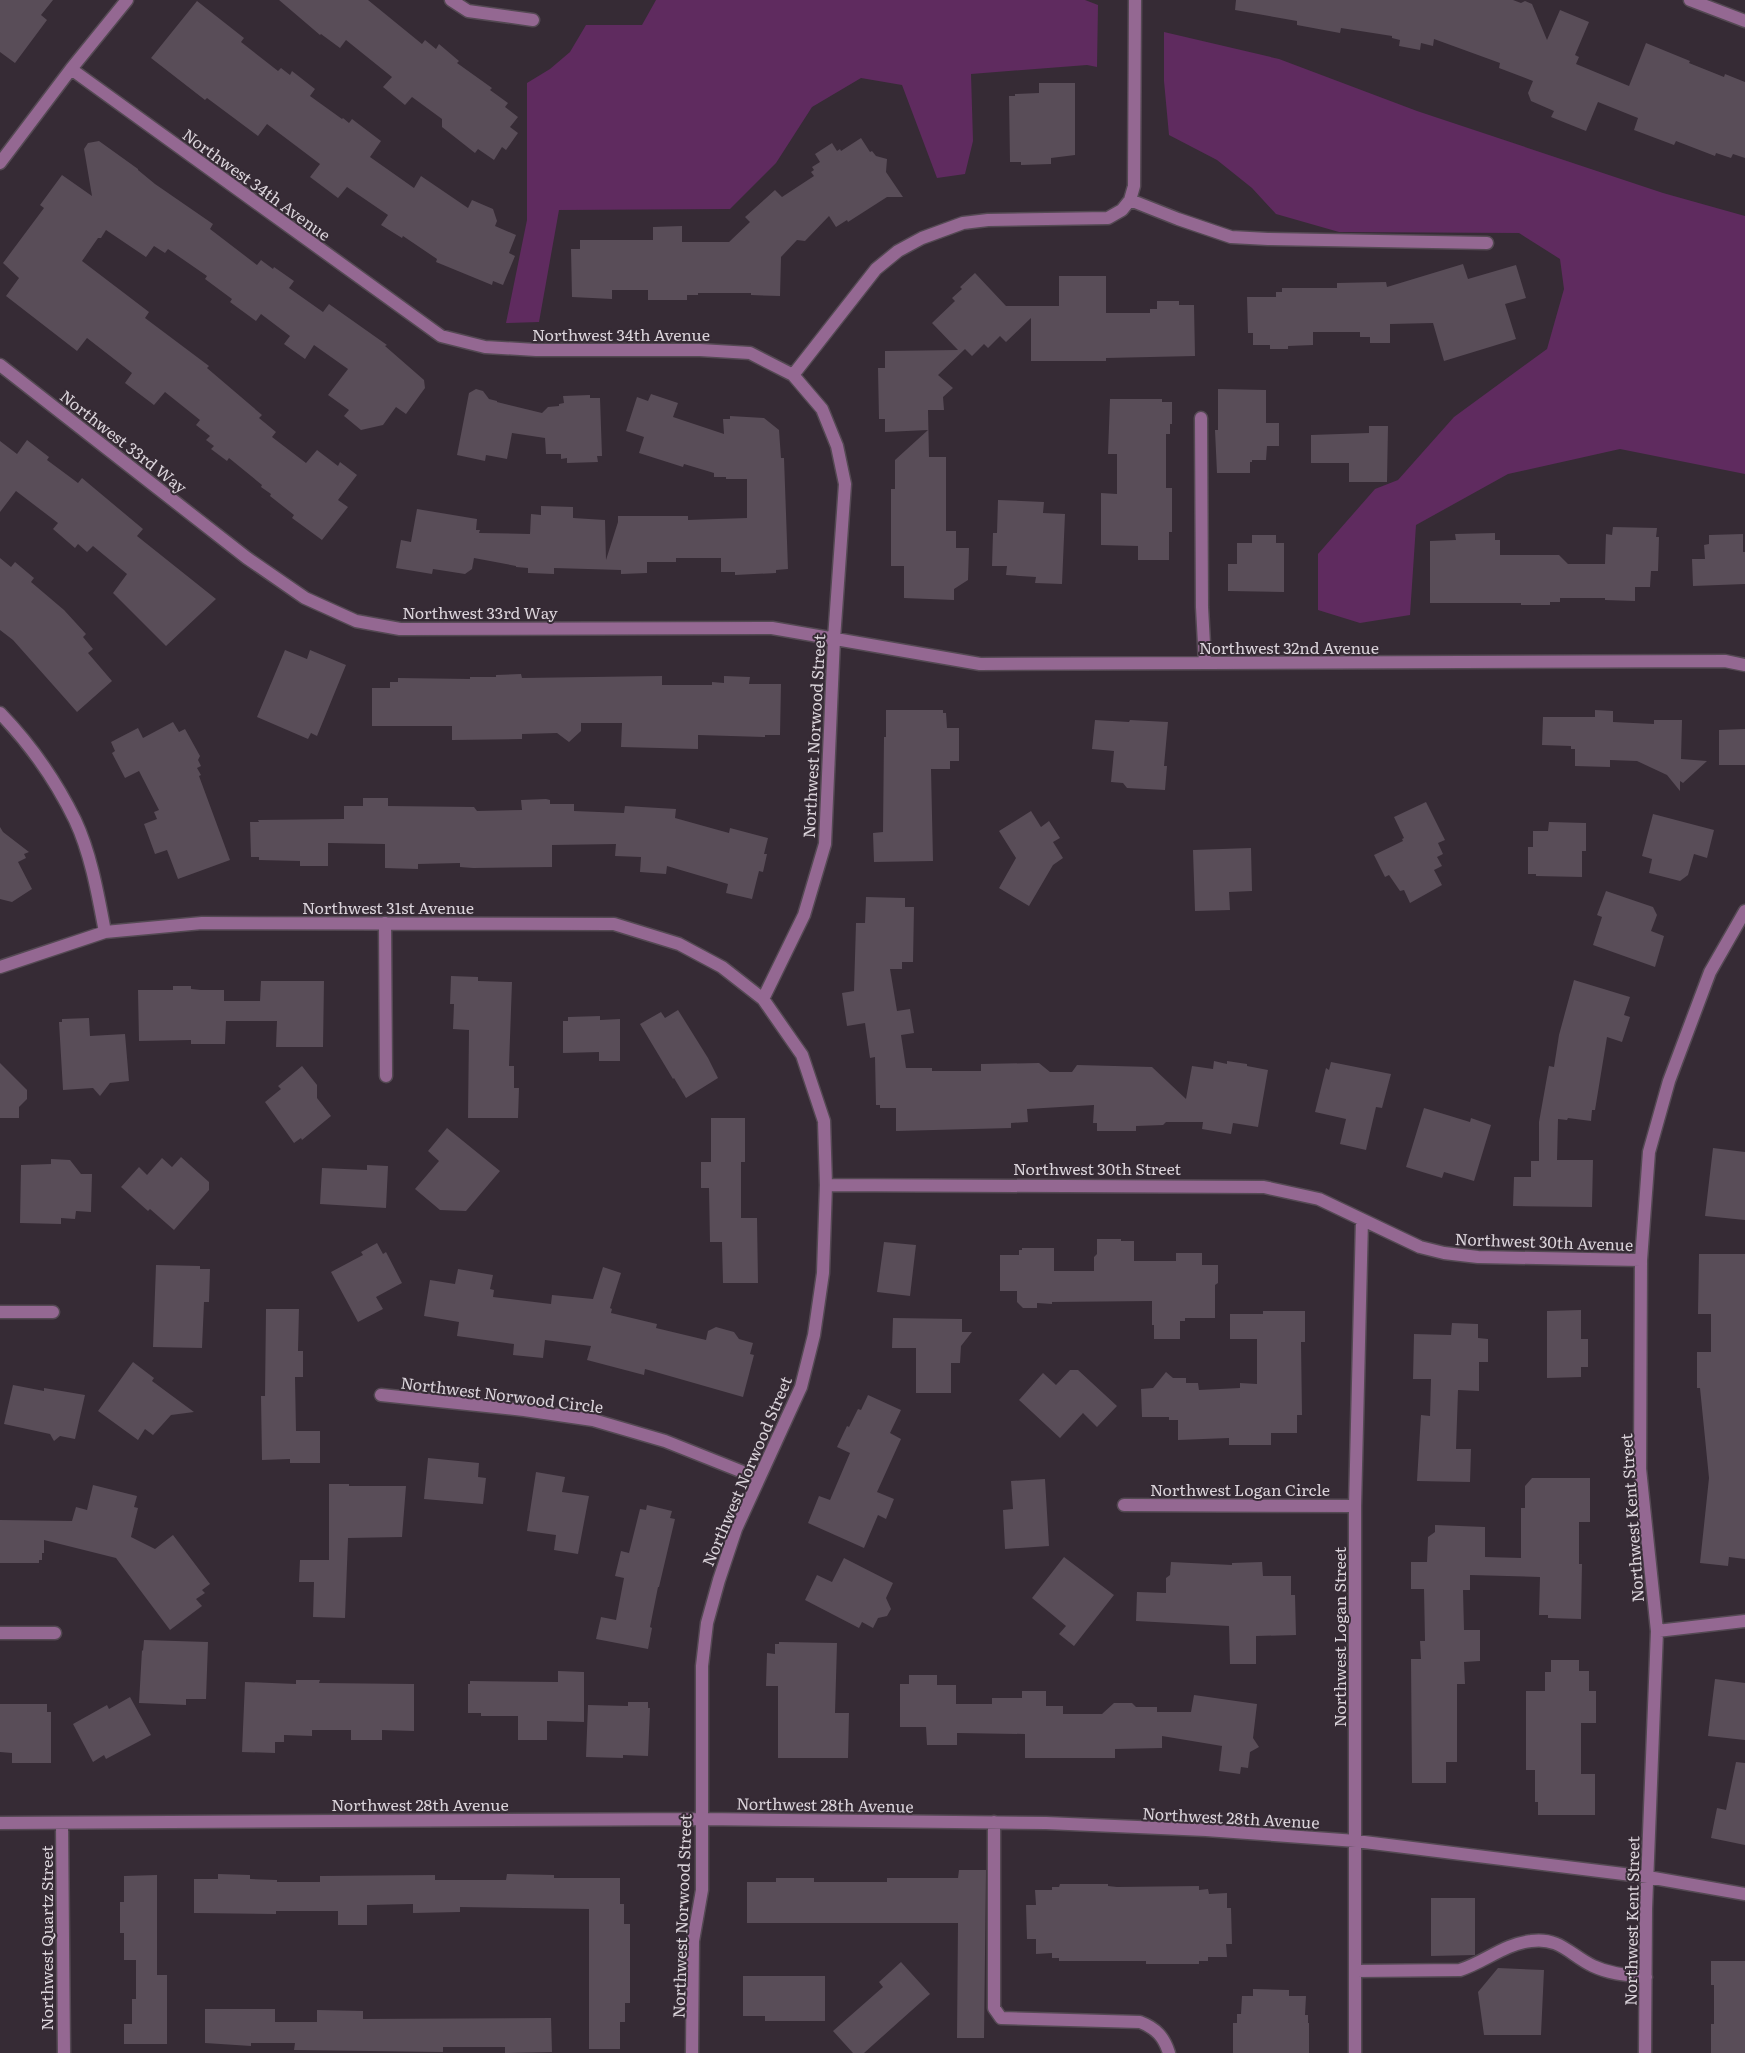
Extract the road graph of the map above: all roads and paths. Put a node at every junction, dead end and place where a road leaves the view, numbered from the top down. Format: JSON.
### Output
{"nodes":[{"id":1,"x":127,"y":0,"type":"edge"},
{"id":2,"x":451,"y":0,"type":"edge"},
{"id":3,"x":1135,"y":0,"type":"edge"},
{"id":4,"x":1694,"y":1,"type":"edge"},
{"id":5,"x":533,"y":20,"type":"dead end"},
{"id":6,"x":1745,"y":21,"type":"edge"},
{"id":7,"x":71,"y":69,"type":"junction"},
{"id":8,"x":0,"y":162,"type":"edge"},
{"id":9,"x":1130,"y":200,"type":"junction"},
{"id":10,"x":1487,"y":243,"type":"dead end"},
{"id":11,"x":0,"y":365,"type":"edge"},
{"id":12,"x":793,"y":375,"type":"junction"},
{"id":13,"x":1201,"y":418,"type":"dead end"},
{"id":14,"x":834,"y":639,"type":"junction"},
{"id":15,"x":1205,"y":663,"type":"junction"},
{"id":16,"x":1745,"y":665,"type":"edge"},
{"id":17,"x":0,"y":713,"type":"edge"},
{"id":18,"x":1745,"y":911,"type":"edge"},
{"id":19,"x":385,"y":924,"type":"junction"},
{"id":20,"x":105,"y":932,"type":"junction"},
{"id":21,"x":0,"y":967,"type":"edge"},
{"id":22,"x":762,"y":999,"type":"junction"},
{"id":23,"x":386,"y":1076,"type":"dead end"},
{"id":24,"x":826,"y":1185,"type":"junction"},
{"id":25,"x":1362,"y":1220,"type":"junction"},
{"id":26,"x":1641,"y":1260,"type":"junction"},
{"id":27,"x":0,"y":1312,"type":"edge"},
{"id":28,"x":53,"y":1312,"type":"dead end"},
{"id":29,"x":382,"y":1395,"type":"dead end"},
{"id":30,"x":758,"y":1478,"type":"junction"},
{"id":31,"x":1124,"y":1505,"type":"dead end"},
{"id":32,"x":1356,"y":1506,"type":"junction"},
{"id":33,"x":1745,"y":1621,"type":"edge"},
{"id":34,"x":1656,"y":1631,"type":"junction"},
{"id":35,"x":0,"y":1633,"type":"edge"},
{"id":36,"x":55,"y":1633,"type":"dead end"},
{"id":37,"x":702,"y":1820,"type":"junction"},
{"id":38,"x":994,"y":1822,"type":"junction"},
{"id":39,"x":0,"y":1823,"type":"edge"},
{"id":40,"x":62,"y":1823,"type":"junction"},
{"id":41,"x":1356,"y":1841,"type":"junction"},
{"id":42,"x":1648,"y":1877,"type":"junction"},
{"id":43,"x":1745,"y":1894,"type":"edge"},
{"id":44,"x":1356,"y":1971,"type":"junction"},
{"id":45,"x":1646,"y":1977,"type":"junction"},
{"id":46,"x":64,"y":2053,"type":"edge"},
{"id":47,"x":692,"y":2053,"type":"edge"},
{"id":48,"x":1169,"y":2053,"type":"edge"},
{"id":49,"x":1355,"y":2053,"type":"edge"},
{"id":50,"x":1645,"y":2053,"type":"edge"}],
"edges":[{"from":1,"to":7,"type":"street"},
{"from":2,"to":5,"type":"street"},
{"from":3,"to":9,"type":"street"},
{"from":4,"to":6,"type":"street"},
{"from":7,"to":8,"type":"street"},
{"from":7,"to":12,"type":"street","name":"Northwest 34th Avenue"},
{"from":9,"to":10,"type":"street"},
{"from":9,"to":12,"type":"street"},
{"from":11,"to":14,"type":"street","name":"Northwest 33rd Way"},
{"from":12,"to":14,"type":"street","name":"Northwest Norwood Street"},
{"from":13,"to":15,"type":"street"},
{"from":14,"to":15,"type":"street","name":"Northwest 32nd Avenue"},
{"from":14,"to":22,"type":"street","name":"Northwest Norwood Street"},
{"from":15,"to":16,"type":"street","name":"Northwest 32nd Avenue"},
{"from":17,"to":20,"type":"street"},
{"from":18,"to":26,"type":"street","name":"Northwest Kent Street"},
{"from":19,"to":20,"type":"street","name":"Northwest 31st Avenue"},
{"from":19,"to":22,"type":"street","name":"Northwest 31st Avenue"},
{"from":19,"to":23,"type":"street"},
{"from":20,"to":21,"type":"street","name":"Northwest 31st Avenue"},
{"from":22,"to":24,"type":"street","name":"Northwest Norwood Street"},
{"from":24,"to":25,"type":"street","name":"Northwest 30th Street"},
{"from":24,"to":30,"type":"street","name":"Northwest Norwood Street"},
{"from":25,"to":26,"type":"street","name":"Northwest 30th Avenue"},
{"from":25,"to":32,"type":"street","name":"Northwest Logan Street"},
{"from":26,"to":34,"type":"street","name":"Northwest Kent Street"},
{"from":27,"to":28,"type":"street"},
{"from":29,"to":30,"type":"street","name":"Northwest Norwood Circle"},
{"from":30,"to":37,"type":"street","name":"Northwest Norwood Street"},
{"from":31,"to":32,"type":"street","name":"Northwest Logan Circle"},
{"from":32,"to":41,"type":"street","name":"Northwest Logan Street"},
{"from":33,"to":34,"type":"street"},
{"from":34,"to":42,"type":"street","name":"Northwest Kent Street"},
{"from":35,"to":36,"type":"street"},
{"from":37,"to":38,"type":"street","name":"Northwest 28th Avenue"},
{"from":37,"to":40,"type":"street","name":"Northwest 28th Avenue"},
{"from":37,"to":47,"type":"street","name":"Northwest Norwood Street"},
{"from":38,"to":41,"type":"street","name":"Northwest 28th Avenue"},
{"from":38,"to":48,"type":"street"},
{"from":39,"to":40,"type":"street","name":"Northwest 28th Avenue"},
{"from":40,"to":46,"type":"street","name":"Northwest Quartz Street"},
{"from":41,"to":42,"type":"street","name":"Northwest 28th Avenue"},
{"from":41,"to":44,"type":"street","name":"Northwest Logan Street"},
{"from":42,"to":43,"type":"street","name":"Northwest 28th Avenue"},
{"from":42,"to":45,"type":"street","name":"Northwest Kent Street"},
{"from":44,"to":45,"type":"street"},
{"from":44,"to":49,"type":"street","name":"Northwest Logan Street"},
{"from":45,"to":50,"type":"street","name":"Northwest Kent Street"}]}
